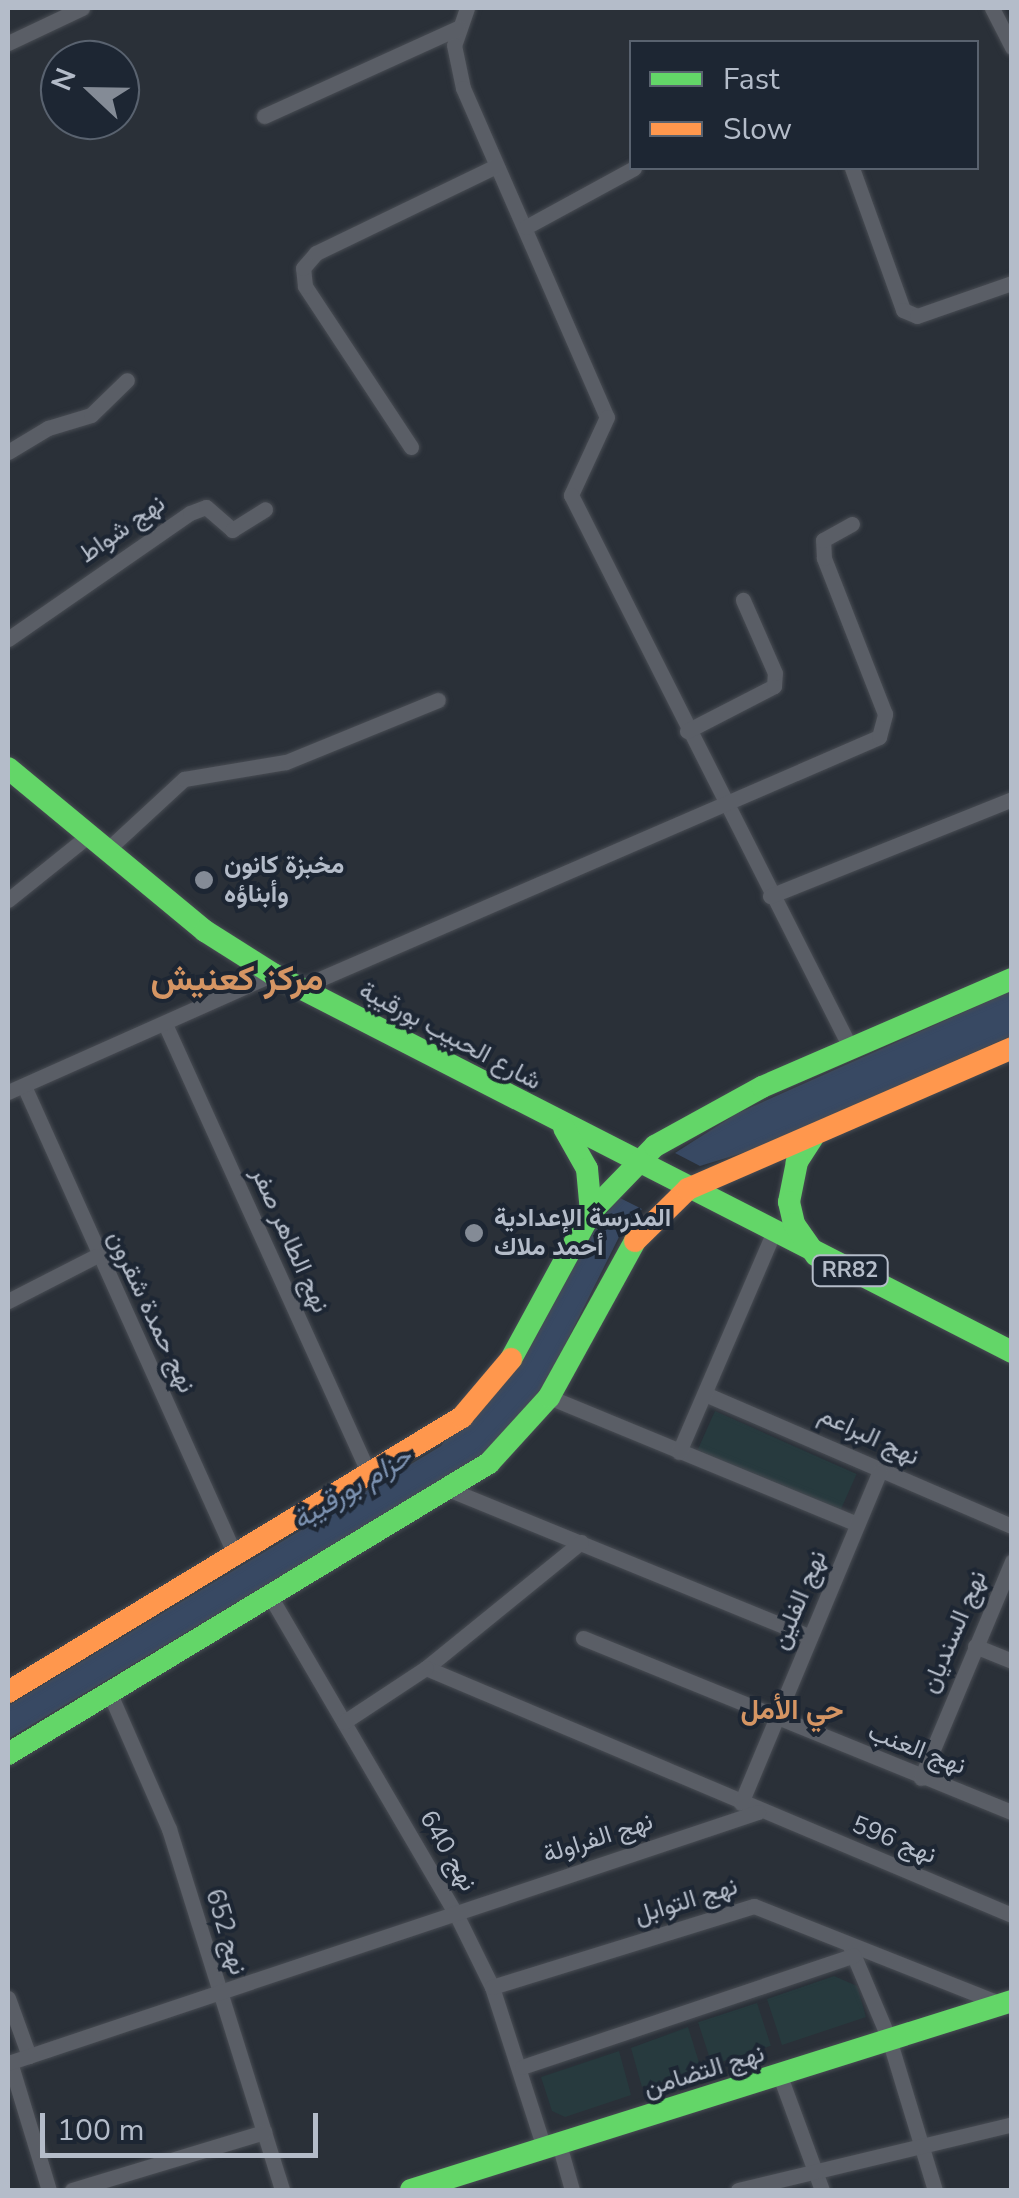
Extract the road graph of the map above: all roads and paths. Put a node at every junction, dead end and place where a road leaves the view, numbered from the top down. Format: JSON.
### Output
{"nodes":[{"id":1,"x":82,"y":8,"type":"edge"},
{"id":2,"x":467,"y":8,"type":"edge"},
{"id":3,"x":992,"y":8,"type":"edge"},
{"id":4,"x":458,"y":28,"type":"junction"},
{"id":5,"x":8,"y":43,"type":"edge"},
{"id":6,"x":1012,"y":48,"type":"edge"},
{"id":7,"x":264,"y":116,"type":"dead end"},
{"id":8,"x":496,"y":166,"type":"junction"},
{"id":9,"x":630,"y":170,"type":"edge"},
{"id":10,"x":853,"y":170,"type":"edge"},
{"id":11,"x":526,"y":227,"type":"junction"},
{"id":12,"x":1012,"y":283,"type":"edge"},
{"id":13,"x":127,"y":380,"type":"dead end"},
{"id":14,"x":411,"y":447,"type":"dead end"},
{"id":15,"x":8,"y":452,"type":"edge"},
{"id":16,"x":265,"y":510,"type":"dead end"},
{"id":17,"x":852,"y":524,"type":"dead end"},
{"id":18,"x":743,"y":600,"type":"dead end"},
{"id":19,"x":8,"y":639,"type":"edge"},
{"id":20,"x":438,"y":700,"type":"dead end"},
{"id":21,"x":687,"y":731,"type":"junction"},
{"id":22,"x":8,"y":768,"type":"edge"},
{"id":23,"x":1012,"y":799,"type":"edge"},
{"id":24,"x":722,"y":804,"type":"junction"},
{"id":25,"x":97,"y":843,"type":"junction"},
{"id":26,"x":770,"y":896,"type":"junction"},
{"id":27,"x":8,"y":900,"type":"edge"},
{"id":28,"x":273,"y":974,"type":"junction"},
{"id":29,"x":1012,"y":980,"type":"edge"},
{"id":30,"x":299,"y":988,"type":"junction"},
{"id":31,"x":165,"y":1024,"type":"junction"},
{"id":32,"x":1012,"y":1048,"type":"edge"},
{"id":33,"x":851,"y":1049,"type":"junction"},
{"id":34,"x":24,"y":1086,"type":"junction"},
{"id":35,"x":8,"y":1092,"type":"edge"},
{"id":36,"x":564,"y":1128,"type":"junction"},
{"id":37,"x":813,"y":1137,"type":"junction"},
{"id":38,"x":633,"y":1162,"type":"junction"},
{"id":39,"x":688,"y":1189,"type":"junction"},
{"id":40,"x":591,"y":1212,"type":"junction"},
{"id":41,"x":774,"y":1232,"type":"junction"},
{"id":42,"x":816,"y":1254,"type":"junction"},
{"id":43,"x":96,"y":1256,"type":"junction"},
{"id":44,"x":8,"y":1301,"type":"edge"},
{"id":45,"x":1012,"y":1352,"type":"edge"},
{"id":46,"x":704,"y":1394,"type":"junction"},
{"id":47,"x":549,"y":1397,"type":"junction"},
{"id":48,"x":680,"y":1452,"type":"junction"},
{"id":49,"x":880,"y":1471,"type":"junction"},
{"id":50,"x":370,"y":1476,"type":"junction"},
{"id":51,"x":448,"y":1489,"type":"junction"},
{"id":52,"x":857,"y":1524,"type":"junction"},
{"id":53,"x":1012,"y":1526,"type":"edge"},
{"id":54,"x":581,"y":1542,"type":"junction"},
{"id":55,"x":236,"y":1556,"type":"junction"},
{"id":56,"x":1012,"y":1561,"type":"edge"},
{"id":57,"x":270,"y":1596,"type":"junction"},
{"id":58,"x":810,"y":1637,"type":"junction"},
{"id":59,"x":583,"y":1638,"type":"dead end"},
{"id":60,"x":974,"y":1646,"type":"junction"},
{"id":61,"x":1012,"y":1662,"type":"edge"},
{"id":62,"x":426,"y":1668,"type":"junction"},
{"id":63,"x":8,"y":1692,"type":"edge"},
{"id":64,"x":110,"y":1694,"type":"junction"},
{"id":65,"x":776,"y":1721,"type":"junction"},
{"id":66,"x":344,"y":1722,"type":"junction"},
{"id":67,"x":8,"y":1754,"type":"edge"},
{"id":68,"x":922,"y":1778,"type":"junction"},
{"id":69,"x":741,"y":1804,"type":"junction"},
{"id":70,"x":758,"y":1812,"type":"junction"},
{"id":71,"x":1012,"y":1812,"type":"edge"},
{"id":72,"x":455,"y":1912,"type":"junction"},
{"id":73,"x":1012,"y":1915,"type":"edge"},
{"id":74,"x":851,"y":1948,"type":"junction"},
{"id":75,"x":492,"y":1986,"type":"junction"},
{"id":76,"x":220,"y":1996,"type":"junction"},
{"id":77,"x":8,"y":1998,"type":"edge"},
{"id":78,"x":1006,"y":2003,"type":"edge"},
{"id":79,"x":889,"y":2039,"type":"junction"},
{"id":80,"x":30,"y":2056,"type":"junction"},
{"id":81,"x":9,"y":2062,"type":"edge"},
{"id":82,"x":522,"y":2067,"type":"junction"},
{"id":83,"x":780,"y":2076,"type":"junction"},
{"id":84,"x":1012,"y":2124,"type":"edge"},
{"id":85,"x":264,"y":2132,"type":"junction"},
{"id":86,"x":551,"y":2146,"type":"junction"},
{"id":87,"x":923,"y":2147,"type":"junction"},
{"id":88,"x":814,"y":2168,"type":"junction"},
{"id":89,"x":50,"y":2190,"type":"edge"},
{"id":90,"x":72,"y":2190,"type":"edge"},
{"id":91,"x":282,"y":2190,"type":"edge"},
{"id":92,"x":411,"y":2190,"type":"edge"},
{"id":93,"x":572,"y":2190,"type":"edge"},
{"id":94,"x":738,"y":2190,"type":"edge"},
{"id":95,"x":822,"y":2190,"type":"edge"},
{"id":96,"x":935,"y":2190,"type":"edge"}],
"edges":[{"from":1,"to":5,"type":"street"},
{"from":2,"to":4,"type":"street"},
{"from":3,"to":6,"type":"street"},
{"from":4,"to":7,"type":"street"},
{"from":4,"to":8,"type":"street"},
{"from":8,"to":11,"type":"street"},
{"from":8,"to":14,"type":"street"},
{"from":9,"to":11,"type":"street"},
{"from":10,"to":12,"type":"street"},
{"from":11,"to":21,"type":"street"},
{"from":13,"to":15,"type":"street"},
{"from":16,"to":19,"type":"street","name":"نهج شواط"},
{"from":17,"to":24,"type":"street"},
{"from":18,"to":21,"type":"street"},
{"from":20,"to":25,"type":"street"},
{"from":21,"to":24,"type":"street"},
{"from":22,"to":25,"type":"main road","name":"شارع الحبيب بورقيبة","number":"RR82"},
{"from":23,"to":26,"type":"street"},
{"from":24,"to":26,"type":"street"},
{"from":24,"to":30,"type":"street"},
{"from":25,"to":27,"type":"street"},
{"from":25,"to":28,"type":"main road","name":"شارع الحبيب بورقيبة","number":"RR82"},
{"from":26,"to":33,"type":"street"},
{"from":28,"to":30,"type":"main road","name":"شارع الحبيب بورقيبة","number":"RR82"},
{"from":28,"to":31,"type":"street"},
{"from":29,"to":33,"type":"main road"},
{"from":30,"to":36,"type":"main road","name":"شارع الحبيب بورقيبة","number":"RR82"},
{"from":31,"to":34,"type":"street"},
{"from":31,"to":50,"type":"street","name":"نهج الطاهر صفر"},
{"from":32,"to":37,"type":"main road"},
{"from":33,"to":38,"type":"main road"},
{"from":34,"to":35,"type":"street"},
{"from":34,"to":43,"type":"street","name":"نهج حمدة شقرون"},
{"from":36,"to":38,"type":"main road","name":"شارع الحبيب بورقيبة","number":"RR82"},
{"from":36,"to":40,"type":"main road"},
{"from":37,"to":39,"type":"main road"},
{"from":37,"to":42,"type":"main road"},
{"from":38,"to":39,"type":"main road","name":"شارع الحبيب بورقيبة","number":"RR82"},
{"from":38,"to":40,"type":"main road"},
{"from":39,"to":41,"type":"main road","number":"RR82"},
{"from":39,"to":47,"type":"main road"},
{"from":40,"to":50,"type":"main road"},
{"from":41,"to":42,"type":"main road","number":"RR82"},
{"from":41,"to":46,"type":"street"},
{"from":42,"to":45,"type":"main road","number":"RR82"},
{"from":43,"to":44,"type":"street"},
{"from":43,"to":55,"type":"street","name":"نهج حمدة شقرون"},
{"from":46,"to":48,"type":"street"},
{"from":46,"to":49,"type":"street","name":"نهج البراعم"},
{"from":47,"to":48,"type":"street"},
{"from":47,"to":51,"type":"main road"},
{"from":48,"to":52,"type":"street"},
{"from":49,"to":52,"type":"street","name":"نهج الفلين"},
{"from":49,"to":53,"type":"street","name":"نهج البراعم"},
{"from":50,"to":55,"type":"main road"},
{"from":51,"to":54,"type":"street"},
{"from":51,"to":57,"type":"main road"},
{"from":52,"to":58,"type":"street","name":"نهج الفلين"},
{"from":54,"to":58,"type":"street"},
{"from":54,"to":62,"type":"street"},
{"from":55,"to":63,"type":"main road"},
{"from":56,"to":60,"type":"street","name":"نهج السنديان"},
{"from":57,"to":64,"type":"main road"},
{"from":57,"to":66,"type":"street","name":"نهج 640"},
{"from":58,"to":65,"type":"street","name":"نهج الفلين"},
{"from":59,"to":65,"type":"street","name":"نهج العنب"},
{"from":60,"to":61,"type":"street"},
{"from":60,"to":68,"type":"street","name":"نهج السنديان"},
{"from":62,"to":66,"type":"street"},
{"from":62,"to":69,"type":"street","name":"نهج 596"},
{"from":64,"to":67,"type":"main road"},
{"from":64,"to":76,"type":"street","name":"نهج 652"},
{"from":65,"to":68,"type":"street","name":"نهج العنب"},
{"from":65,"to":69,"type":"street","name":"نهج الفلين"},
{"from":66,"to":72,"type":"street","name":"نهج 640"},
{"from":68,"to":71,"type":"street","name":"نهج العنب"},
{"from":69,"to":70,"type":"street","name":"نهج 596"},
{"from":70,"to":72,"type":"street","name":"نهج الفراولة"},
{"from":70,"to":73,"type":"street","name":"نهج 596"},
{"from":72,"to":75,"type":"street","name":"نهج 640"},
{"from":72,"to":76,"type":"street","name":"نهج الفراولة"},
{"from":74,"to":75,"type":"street","name":"نهج التوابل"},
{"from":74,"to":78,"type":"street","name":"نهج التوابل"},
{"from":74,"to":79,"type":"street"},
{"from":74,"to":82,"type":"street"},
{"from":75,"to":82,"type":"street","name":"نهج 640"},
{"from":76,"to":80,"type":"street","name":"نهج الفراولة"},
{"from":76,"to":85,"type":"street","name":"نهج 652"},
{"from":77,"to":80,"type":"street"},
{"from":78,"to":79,"type":"main road","name":"نهج التضامن"},
{"from":79,"to":83,"type":"main road","name":"نهج التضامن"},
{"from":79,"to":87,"type":"street"},
{"from":80,"to":81,"type":"street","name":"نهج الفراولة"},
{"from":81,"to":89,"type":"street"},
{"from":82,"to":86,"type":"street","name":"نهج 640"},
{"from":83,"to":86,"type":"main road","name":"نهج التضامن"},
{"from":83,"to":88,"type":"street"},
{"from":84,"to":87,"type":"street"},
{"from":85,"to":90,"type":"street"},
{"from":85,"to":91,"type":"street","name":"نهج 652"},
{"from":86,"to":92,"type":"main road","name":"نهج التضامن"},
{"from":86,"to":93,"type":"street","name":"نهج 640"},
{"from":87,"to":88,"type":"street"},
{"from":87,"to":96,"type":"street"},
{"from":88,"to":94,"type":"street"},
{"from":88,"to":95,"type":"street"}]}
